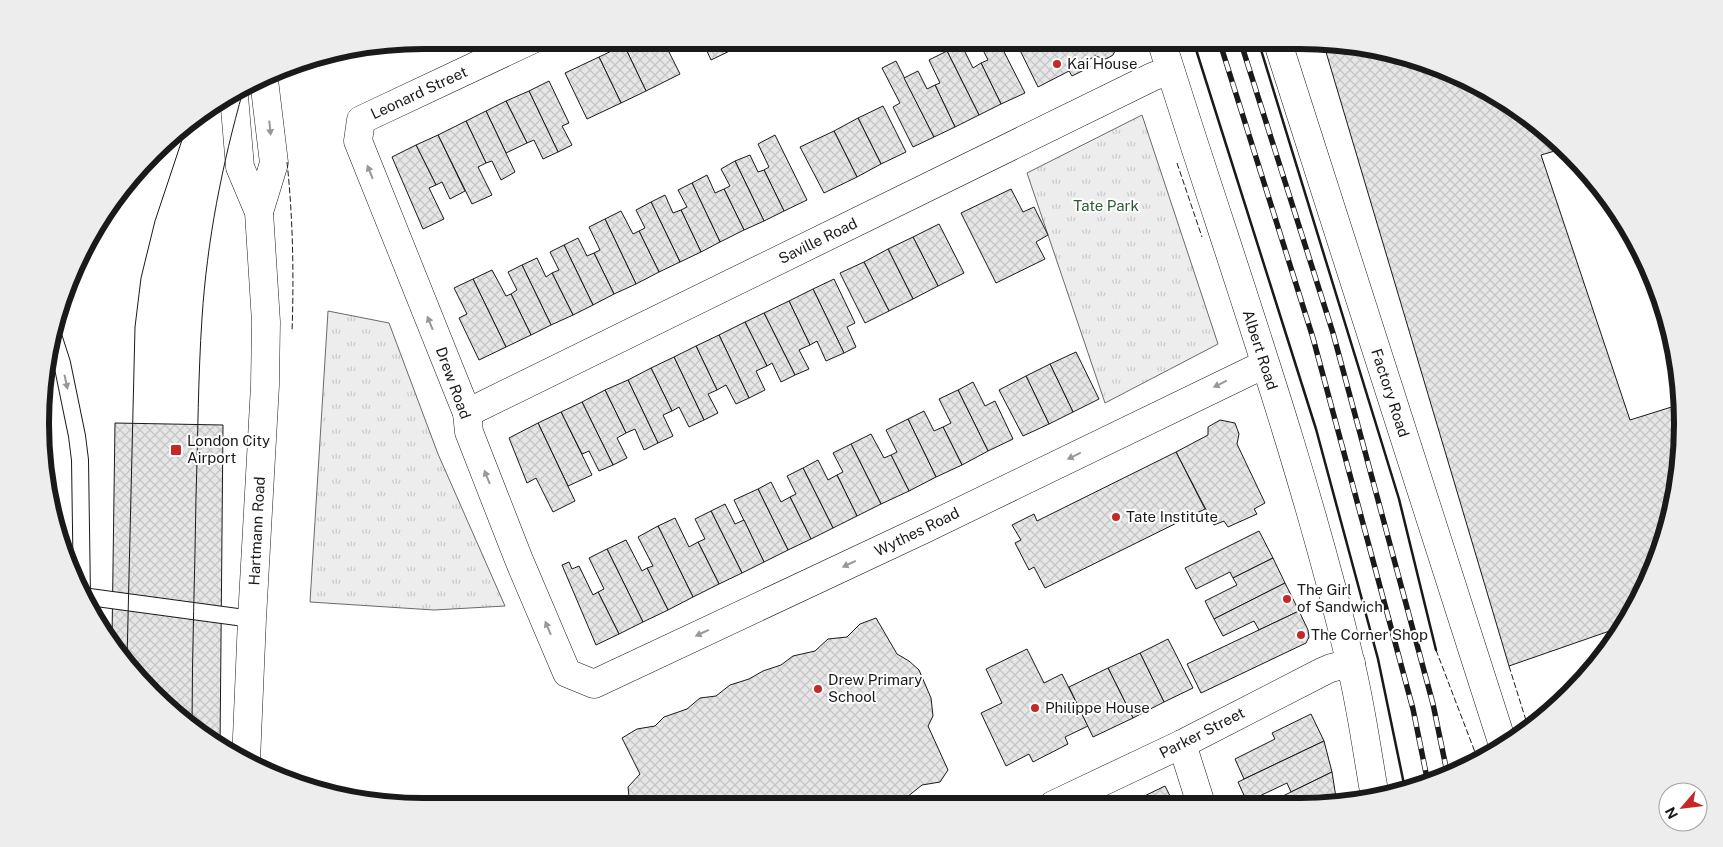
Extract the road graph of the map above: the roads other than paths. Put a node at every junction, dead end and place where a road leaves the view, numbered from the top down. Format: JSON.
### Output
{"nodes":[{"id":1,"x":512,"y":49,"type":"edge"},
{"id":2,"x":1164,"y":49,"type":"edge"},
{"id":3,"x":1279,"y":49,"type":"edge"},
{"id":4,"x":1170,"y":70,"type":"junction"},
{"id":5,"x":264,"y":84,"type":"edge"},
{"id":6,"x":234,"y":100,"type":"edge"},
{"id":7,"x":361,"y":120,"type":"joint"},
{"id":8,"x":259,"y":212,"type":"junction"},
{"id":9,"x":57,"y":348,"type":"edge"},
{"id":10,"x":1265,"y":364,"type":"junction"},
{"id":11,"x":467,"y":413,"type":"junction"},
{"id":12,"x":82,"y":577,"type":"edge"},
{"id":13,"x":92,"y":597,"type":"edge"},
{"id":14,"x":252,"y":619,"type":"junction"},
{"id":15,"x":1351,"y":663,"type":"junction"},
{"id":16,"x":567,"y":672,"type":"joint"},
{"id":17,"x":1501,"y":739,"type":"edge"},
{"id":18,"x":1182,"y":744,"type":"junction"},
{"id":19,"x":246,"y":754,"type":"edge"},
{"id":20,"x":1374,"y":791,"type":"edge"},
{"id":21,"x":1068,"y":798,"type":"edge"},
{"id":22,"x":1199,"y":798,"type":"edge"}],
"edges":[{"from":1,"to":7,"type":"street","name":"Leonard Street"},
{"from":2,"to":4,"type":"street","name":"Albert Road"},
{"from":3,"to":17,"type":"street","name":"Factory Road"},
{"from":4,"to":10,"type":"street","name":"Albert Road"},
{"from":4,"to":11,"type":"street","name":"Saville Road"},
{"from":5,"to":8,"type":"street","name":"Hartmann Road","one_way":true},
{"from":6,"to":8,"type":"street","name":"Hartmann Road"},
{"from":11,"to":7,"type":"street","name":"Drew Road","one_way":true},
{"from":8,"to":14,"type":"street","name":"Hartmann Road"},
{"from":9,"to":12,"type":"lane","one_way":true},
{"from":10,"to":15,"type":"street","name":"Albert Road"},
{"from":10,"to":16,"type":"street","name":"Wythes Road","one_way":true},
{"from":16,"to":11,"type":"street","name":"Drew Road","one_way":true},
{"from":13,"to":14,"type":"lane"},
{"from":14,"to":19,"type":"street","name":"Hartmann Road"},
{"from":15,"to":18,"type":"street","name":"Parker Street"},
{"from":15,"to":20,"type":"street","name":"Albert Road"},
{"from":18,"to":21,"type":"street","name":"Parker Street"},
{"from":18,"to":22,"type":"street"}]}
